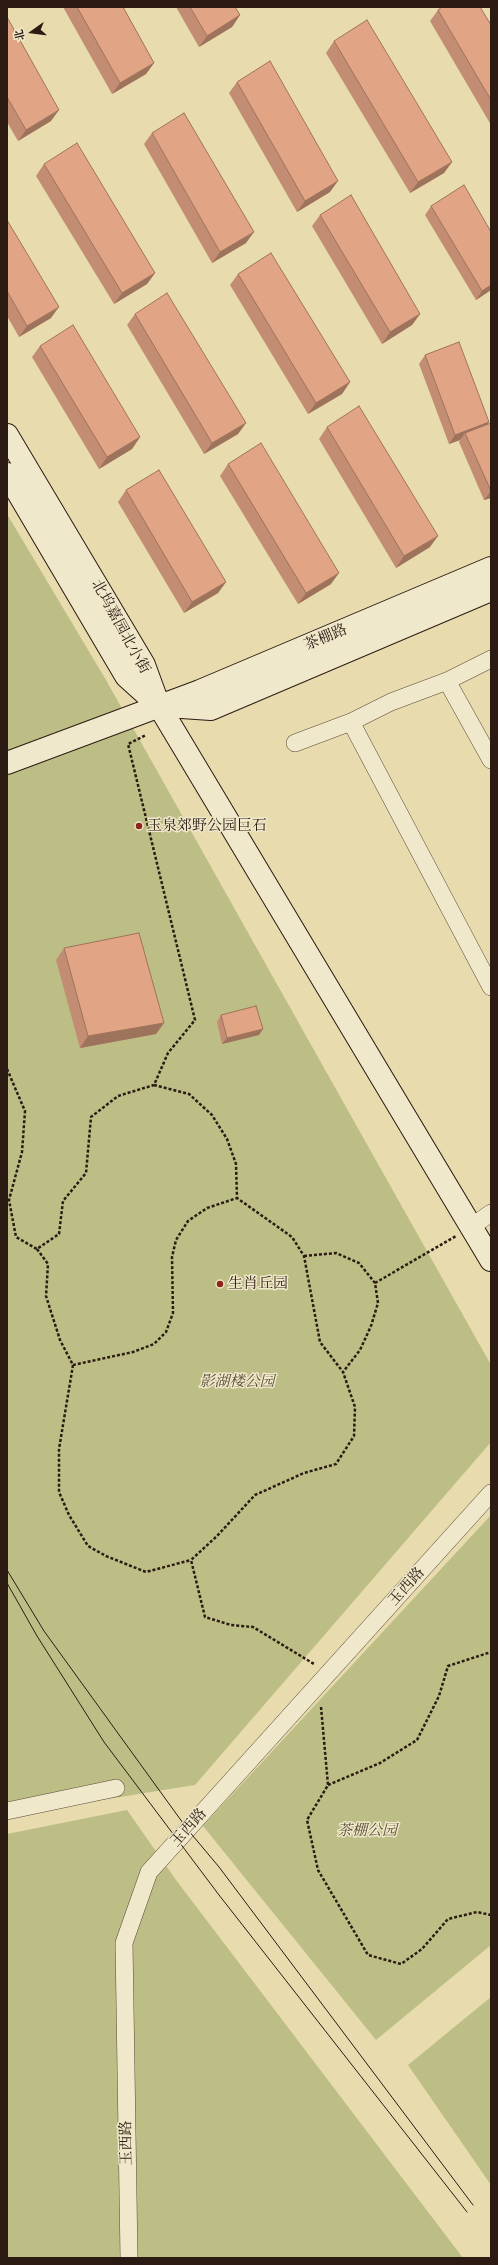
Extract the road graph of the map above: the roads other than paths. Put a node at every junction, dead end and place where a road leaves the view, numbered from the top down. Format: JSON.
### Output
{"nodes":[{"id":1,"x":7,"y":434,"type":"edge"},
{"id":2,"x":7,"y":474,"type":"edge"},
{"id":3,"x":491,"y":568,"type":"edge"},
{"id":4,"x":491,"y":590,"type":"edge"},
{"id":5,"x":491,"y":659,"type":"edge"},
{"id":6,"x":447,"y":680,"type":"junction"},
{"id":7,"x":159,"y":706,"type":"junction"},
{"id":8,"x":351,"y":722,"type":"junction"},
{"id":9,"x":294,"y":743,"type":"dead end"},
{"id":10,"x":491,"y":760,"type":"edge"},
{"id":11,"x":7,"y":763,"type":"edge"},
{"id":12,"x":491,"y":987,"type":"edge"},
{"id":13,"x":491,"y":1213,"type":"edge"},
{"id":14,"x":471,"y":1227,"type":"junction"},
{"id":15,"x":491,"y":1260,"type":"edge"},
{"id":16,"x":491,"y":1493,"type":"edge"},
{"id":17,"x":116,"y":1788,"type":"dead end"},
{"id":18,"x":7,"y":1811,"type":"edge"},
{"id":19,"x":129,"y":2258,"type":"edge"}],
"edges":[{"from":1,"to":7,"type":"street","name":"北坞嘉园北小街"},
{"from":2,"to":7,"type":"street","name":"北坞嘉园北小街"},
{"from":3,"to":7,"type":"street","name":"茶棚路"},
{"from":4,"to":7,"type":"street","name":"茶棚路"},
{"from":5,"to":6,"type":"street"},
{"from":6,"to":8,"type":"street"},
{"from":6,"to":10,"type":"street"},
{"from":7,"to":11,"type":"street","name":"茶棚路"},
{"from":7,"to":14,"type":"street"},
{"from":8,"to":9,"type":"street"},
{"from":8,"to":12,"type":"street"},
{"from":13,"to":14,"type":"street"},
{"from":14,"to":15,"type":"street"},
{"from":16,"to":19,"type":"street","name":"玉西路"},
{"from":17,"to":18,"type":"street"}]}
